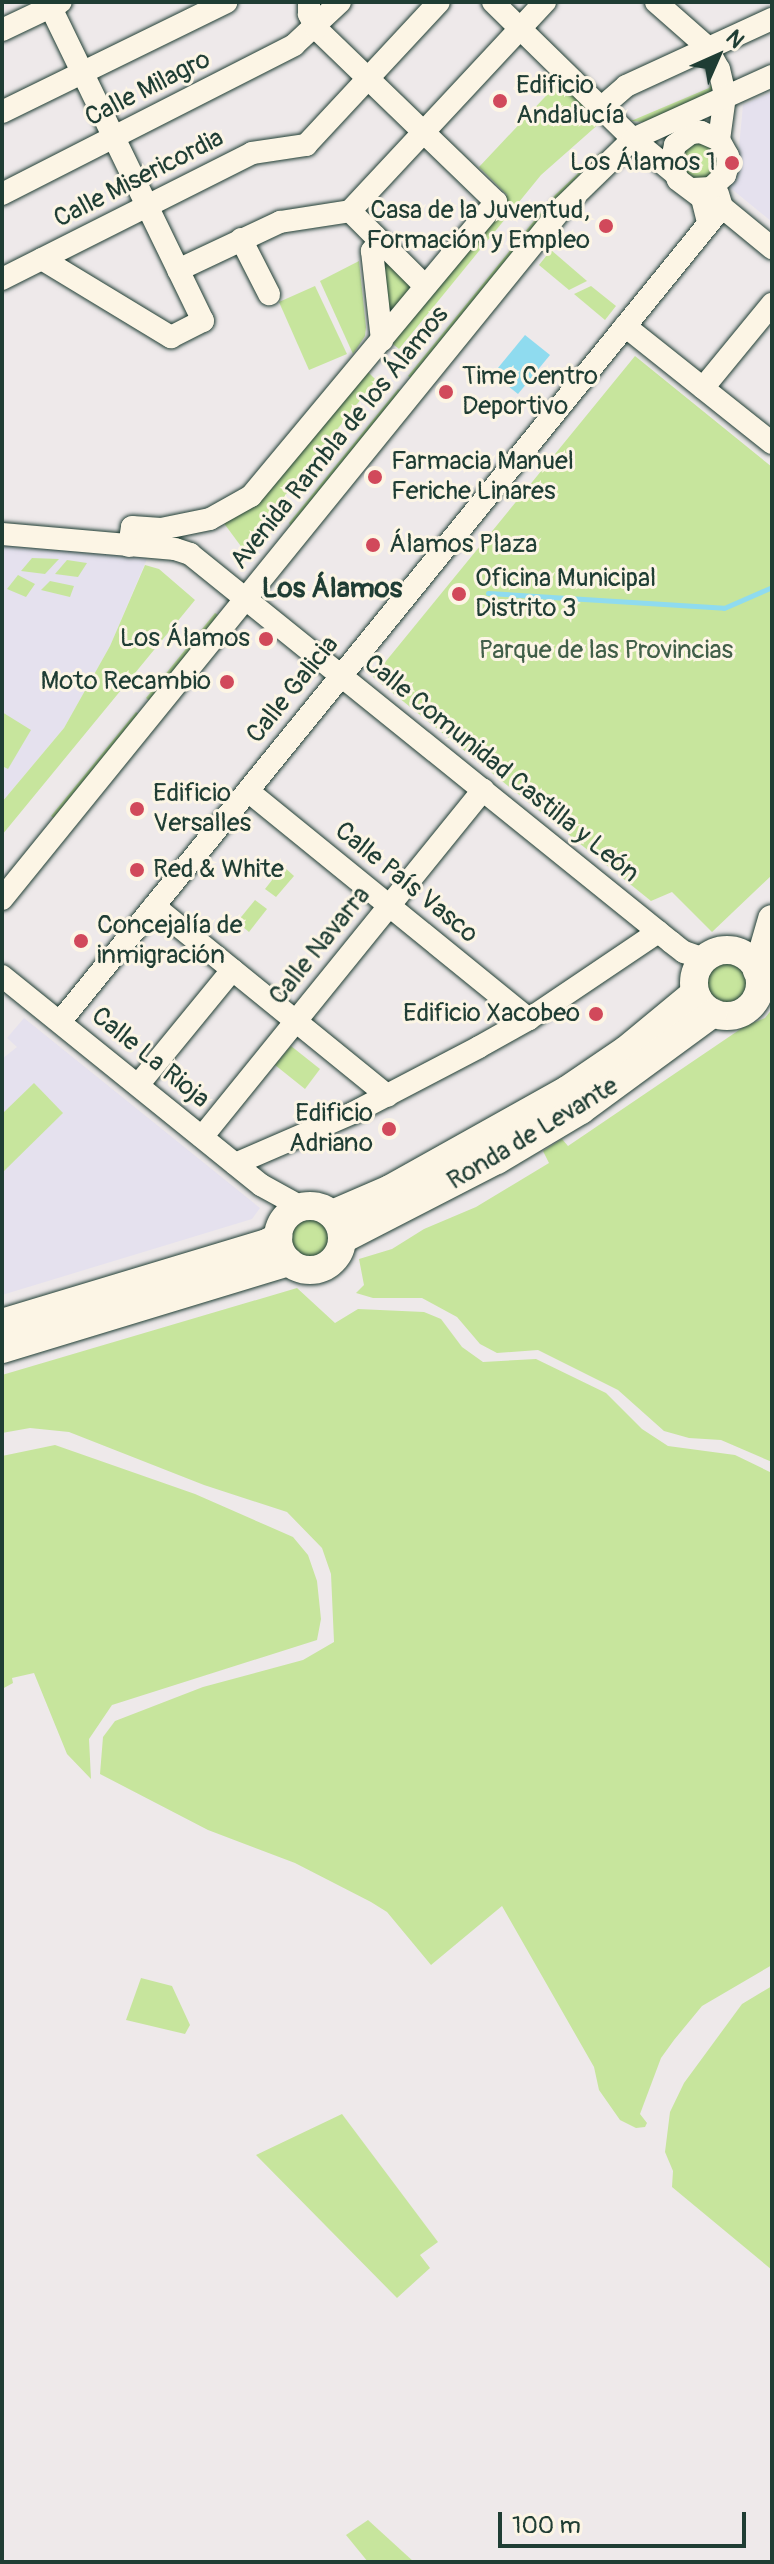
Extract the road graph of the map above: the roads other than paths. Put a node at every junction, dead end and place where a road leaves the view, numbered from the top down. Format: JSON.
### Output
{"nodes":[{"id":1,"x":227,"y":2,"type":"edge"},
{"id":2,"x":309,"y":2,"type":"edge"},
{"id":3,"x":340,"y":2,"type":"edge"},
{"id":4,"x":439,"y":2,"type":"edge"},
{"id":5,"x":493,"y":2,"type":"edge"},
{"id":6,"x":545,"y":2,"type":"edge"},
{"id":7,"x":656,"y":2,"type":"edge"},
{"id":8,"x":53,"y":3,"type":"edge"},
{"id":9,"x":681,"y":10,"type":"edge"},
{"id":10,"x":772,"y":19,"type":"edge"},
{"id":11,"x":316,"y":28,"type":"junction"},
{"id":12,"x":521,"y":28,"type":"junction"},
{"id":13,"x":2,"y":30,"type":"edge"},
{"id":14,"x":706,"y":46,"type":"junction"},
{"id":15,"x":80,"y":74,"type":"junction"},
{"id":16,"x":772,"y":76,"type":"edge"},
{"id":17,"x":368,"y":77,"type":"junction"},
{"id":18,"x":725,"y":96,"type":"junction"},
{"id":19,"x":602,"y":107,"type":"junction"},
{"id":20,"x":2,"y":112,"type":"edge"},
{"id":21,"x":424,"y":132,"type":"junction"},
{"id":22,"x":113,"y":139,"type":"junction"},
{"id":23,"x":633,"y":139,"type":"junction"},
{"id":24,"x":719,"y":140,"type":"junction"},
{"id":25,"x":673,"y":172,"type":"junction"},
{"id":26,"x":718,"y":182,"type":"junction"},
{"id":27,"x":693,"y":189,"type":"junction"},
{"id":28,"x":2,"y":194,"type":"edge"},
{"id":29,"x":146,"y":207,"type":"junction"},
{"id":30,"x":350,"y":211,"type":"junction"},
{"id":31,"x":715,"y":215,"type":"junction"},
{"id":32,"x":241,"y":239,"type":"junction"},
{"id":33,"x":380,"y":241,"type":"junction"},
{"id":34,"x":772,"y":248,"type":"edge"},
{"id":35,"x":42,"y":259,"type":"junction"},
{"id":36,"x":178,"y":270,"type":"junction"},
{"id":37,"x":2,"y":279,"type":"edge"},
{"id":38,"x":418,"y":279,"type":"dead end"},
{"id":39,"x":269,"y":294,"type":"dead end"},
{"id":40,"x":772,"y":304,"type":"edge"},
{"id":41,"x":625,"y":326,"type":"junction"},
{"id":42,"x":382,"y":340,"type":"junction"},
{"id":43,"x":703,"y":388,"type":"junction"},
{"id":44,"x":770,"y":439,"type":"edge"},
{"id":45,"x":2,"y":534,"type":"edge"},
{"id":46,"x":129,"y":546,"type":"junction"},
{"id":47,"x":247,"y":597,"type":"junction"},
{"id":48,"x":341,"y":675,"type":"junction"},
{"id":49,"x":483,"y":790,"type":"junction"},
{"id":50,"x":248,"y":791,"type":"junction"},
{"id":51,"x":2,"y":899,"type":"edge"},
{"id":52,"x":389,"y":905,"type":"junction"},
{"id":53,"x":154,"y":906,"type":"junction"},
{"id":54,"x":772,"y":918,"type":"edge"},
{"id":55,"x":658,"y":932,"type":"junction"},
{"id":56,"x":232,"y":970,"type":"junction"},
{"id":57,"x":757,"y":971,"type":"junction"},
{"id":58,"x":704,"y":974,"type":"junction"},
{"id":59,"x":2,"y":976,"type":"edge"},
{"id":60,"x":529,"y":1019,"type":"junction"},
{"id":61,"x":296,"y":1021,"type":"junction"},
{"id":62,"x":60,"y":1022,"type":"junction"},
{"id":63,"x":138,"y":1085,"type":"junction"},
{"id":64,"x":388,"y":1096,"type":"junction"},
{"id":65,"x":202,"y":1137,"type":"junction"},
{"id":66,"x":235,"y":1164,"type":"junction"},
{"id":67,"x":338,"y":1226,"type":"junction"},
{"id":68,"x":288,"y":1231,"type":"junction"},
{"id":69,"x":2,"y":1323,"type":"edge"},
{"id":70,"x":2,"y":1349,"type":"edge"}],
"edges":[{"from":1,"to":15,"type":"street"},
{"from":2,"to":11,"type":"street"},
{"from":3,"to":11,"type":"street","name":"Calle Milagro"},
{"from":4,"to":17,"type":"street"},
{"from":5,"to":12,"type":"street"},
{"from":6,"to":12,"type":"street"},
{"from":7,"to":9,"type":"street"},
{"from":8,"to":13,"type":"street"},
{"from":8,"to":15,"type":"street"},
{"from":9,"to":14,"type":"street"},
{"from":10,"to":14,"type":"street"},
{"from":11,"to":17,"type":"street"},
{"from":11,"to":22,"type":"street","name":"Calle Milagro"},
{"from":12,"to":19,"type":"street"},
{"from":12,"to":21,"type":"street"},
{"from":14,"to":18,"type":"street"},
{"from":14,"to":19,"type":"street"},
{"from":15,"to":20,"type":"street"},
{"from":15,"to":22,"type":"street"},
{"from":16,"to":18,"type":"street","name":"Avenida Rambla de los Álamos"},
{"from":17,"to":21,"type":"street"},
{"from":17,"to":29,"type":"street","name":"Calle Misericordia"},
{"from":18,"to":23,"type":"street","name":"Avenida Rambla de los Álamos"},
{"from":18,"to":24,"type":"street"},
{"from":19,"to":23,"type":"street"},
{"from":21,"to":30,"type":"street"},
{"from":21,"to":42,"type":"street"},
{"from":22,"to":28,"type":"street","name":"Calle Milagro"},
{"from":22,"to":29,"type":"street"},
{"from":23,"to":25,"type":"street"},
{"from":23,"to":47,"type":"street","name":"Avenida Rambla de los Álamos"},
{"from":24,"to":25,"type":"street"},
{"from":24,"to":26,"type":"street"},
{"from":25,"to":27,"type":"street"},
{"from":26,"to":27,"type":"street"},
{"from":26,"to":31,"type":"street"},
{"from":27,"to":31,"type":"street"},
{"from":29,"to":35,"type":"street","name":"Calle Misericordia"},
{"from":29,"to":36,"type":"street"},
{"from":30,"to":32,"type":"street"},
{"from":30,"to":33,"type":"street"},
{"from":31,"to":34,"type":"street"},
{"from":31,"to":41,"type":"street","name":"Calle Galicia"},
{"from":32,"to":36,"type":"street"},
{"from":32,"to":39,"type":"street"},
{"from":33,"to":38,"type":"street"},
{"from":33,"to":42,"type":"street"},
{"from":35,"to":36,"type":"street"},
{"from":35,"to":37,"type":"street","name":"Calle Misericordia"},
{"from":40,"to":43,"type":"street"},
{"from":41,"to":43,"type":"street"},
{"from":41,"to":48,"type":"street","name":"Calle Galicia"},
{"from":42,"to":46,"type":"street"},
{"from":43,"to":44,"type":"street"},
{"from":45,"to":46,"type":"street","name":"Calle Comunidad Castilla y León"},
{"from":46,"to":47,"type":"street","name":"Calle Comunidad Castilla y León"},
{"from":47,"to":48,"type":"street","name":"Calle Comunidad Castilla y León"},
{"from":47,"to":51,"type":"street","name":"Avenida Rambla de los Álamos"},
{"from":48,"to":49,"type":"street","name":"Calle Comunidad Castilla y León"},
{"from":48,"to":50,"type":"street","name":"Calle Galicia"},
{"from":49,"to":52,"type":"street","name":"Calle Navarra"},
{"from":49,"to":55,"type":"street","name":"Calle Comunidad Castilla y León"},
{"from":50,"to":52,"type":"street","name":"Calle País Vasco"},
{"from":50,"to":53,"type":"street","name":"Calle Galicia"},
{"from":52,"to":60,"type":"street","name":"Calle País Vasco"},
{"from":52,"to":61,"type":"street","name":"Calle Navarra"},
{"from":53,"to":56,"type":"street"},
{"from":53,"to":62,"type":"street","name":"Calle Galicia"},
{"from":54,"to":57,"type":"main road","name":"Ronda de Levante"},
{"from":54,"to":58,"type":"main road","name":"Ronda de Levante"},
{"from":55,"to":58,"type":"street","name":"Calle Comunidad Castilla y León"},
{"from":55,"to":60,"type":"street"},
{"from":56,"to":61,"type":"street"},
{"from":56,"to":63,"type":"street"},
{"from":57,"to":58,"type":"main road"},
{"from":57,"to":58,"type":"main road","name":"Ronda de Levante"},
{"from":58,"to":67,"type":"main road","name":"Ronda de Levante"},
{"from":59,"to":62,"type":"street","name":"Calle La Rioja"},
{"from":60,"to":64,"type":"street"},
{"from":61,"to":64,"type":"street"},
{"from":61,"to":65,"type":"street","name":"Calle Navarra"},
{"from":62,"to":63,"type":"street","name":"Calle La Rioja"},
{"from":63,"to":65,"type":"street","name":"Calle La Rioja"},
{"from":64,"to":66,"type":"street"},
{"from":65,"to":66,"type":"street","name":"Calle La Rioja"},
{"from":66,"to":68,"type":"street","name":"Calle La Rioja"},
{"from":67,"to":68,"type":"main road","name":"Ronda de Levante"},
{"from":67,"to":68,"type":"main road","name":"Ronda de Levante"},
{"from":68,"to":69,"type":"main road","name":"Ronda de Levante"},
{"from":68,"to":70,"type":"main road","name":"Ronda de Levante"}]}
